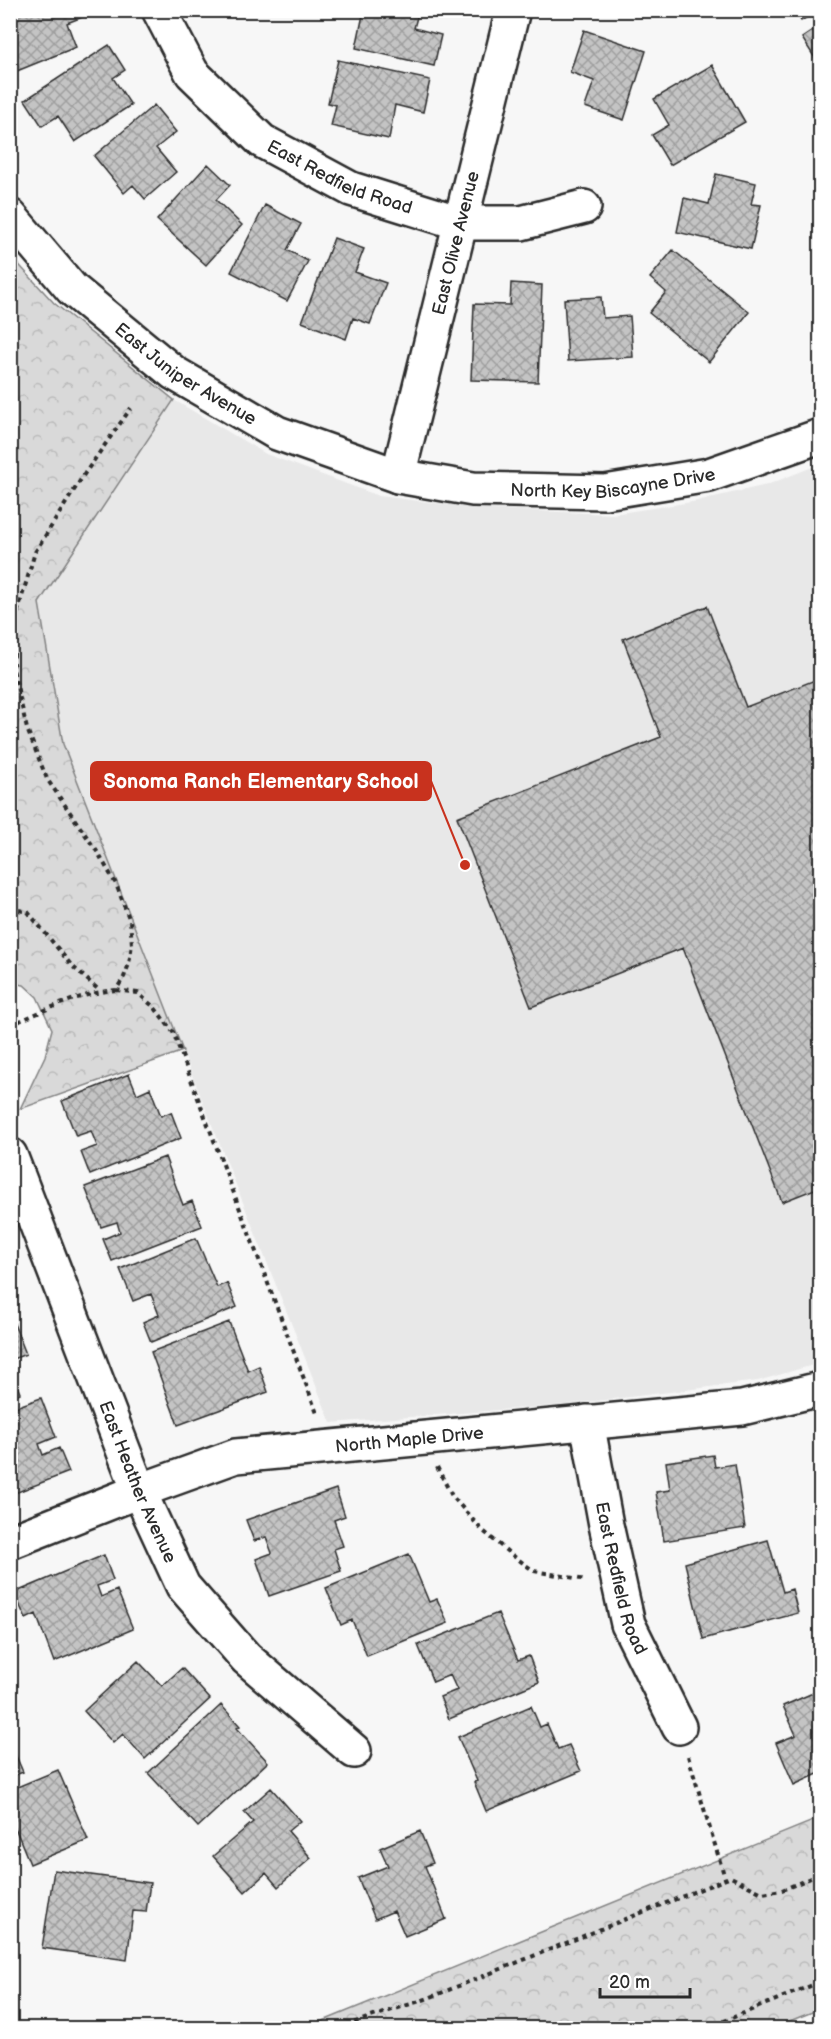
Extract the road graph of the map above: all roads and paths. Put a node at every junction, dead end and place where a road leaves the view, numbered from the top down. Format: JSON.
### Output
{"nodes":[{"id":1,"x":159,"y":10,"type":"edge"},
{"id":2,"x":513,"y":10,"type":"edge"},
{"id":3,"x":584,"y":207,"type":"dead end"},
{"id":4,"x":10,"y":216,"type":"edge"},
{"id":5,"x":460,"y":223,"type":"junction"},
{"id":6,"x":131,"y":408,"type":"dead end"},
{"id":7,"x":820,"y":436,"type":"edge"},
{"id":8,"x":398,"y":476,"type":"junction"},
{"id":9,"x":10,"y":908,"type":"edge"},
{"id":10,"x":116,"y":990,"type":"junction"},
{"id":11,"x":100,"y":991,"type":"junction"},
{"id":12,"x":10,"y":1025,"type":"edge"},
{"id":13,"x":10,"y":1155,"type":"edge"},
{"id":14,"x":820,"y":1389,"type":"edge"},
{"id":15,"x":587,"y":1422,"type":"junction"},
{"id":16,"x":427,"y":1438,"type":"junction"},
{"id":17,"x":327,"y":1448,"type":"junction"},
{"id":18,"x":140,"y":1491,"type":"junction"},
{"id":19,"x":10,"y":1542,"type":"edge"},
{"id":20,"x":619,"y":1584,"type":"junction"},
{"id":21,"x":680,"y":1727,"type":"joint"},
{"id":22,"x":354,"y":1751,"type":"dead end"},
{"id":23,"x":820,"y":1874,"type":"edge"},
{"id":24,"x":725,"y":1879,"type":"junction"},
{"id":25,"x":820,"y":1982,"type":"edge"},
{"id":26,"x":337,"y":2028,"type":"edge"},
{"id":27,"x":707,"y":2028,"type":"edge"}],
"edges":[{"from":1,"to":5,"type":"street","name":"East Redfield Road"},
{"from":2,"to":5,"type":"street","name":"East Olive Avenue"},
{"from":3,"to":5,"type":"street","name":"East Redfield Road"},
{"from":4,"to":8,"type":"street","name":"East Juniper Avenue"},
{"from":5,"to":8,"type":"street","name":"East Olive Avenue"},
{"from":6,"to":10,"type":"path"},
{"from":7,"to":8,"type":"street","name":"North Key Biscayne Drive"},
{"from":9,"to":11,"type":"path"},
{"from":10,"to":11,"type":"path"},
{"from":10,"to":17,"type":"path"},
{"from":11,"to":12,"type":"path"},
{"from":13,"to":18,"type":"street","name":"East Heather Avenue"},
{"from":14,"to":15,"type":"street","name":"North Maple Drive"},
{"from":15,"to":16,"type":"street","name":"North Maple Drive"},
{"from":15,"to":20,"type":"street","name":"East Redfield Road"},
{"from":16,"to":17,"type":"street","name":"North Maple Drive"},
{"from":16,"to":20,"type":"path"},
{"from":17,"to":18,"type":"street","name":"North Maple Drive"},
{"from":18,"to":19,"type":"street","name":"North Maple Drive"},
{"from":18,"to":22,"type":"street","name":"East Heather Avenue"},
{"from":20,"to":21,"type":"street","name":"East Redfield Road"},
{"from":21,"to":24,"type":"path"},
{"from":23,"to":24,"type":"path"},
{"from":24,"to":26,"type":"path"},
{"from":25,"to":27,"type":"path"}]}
